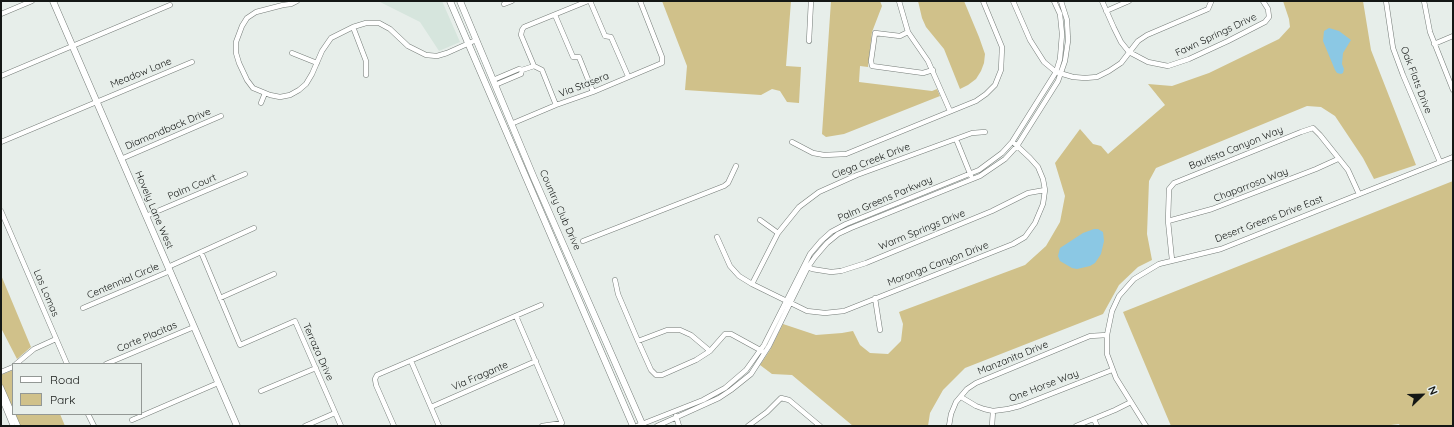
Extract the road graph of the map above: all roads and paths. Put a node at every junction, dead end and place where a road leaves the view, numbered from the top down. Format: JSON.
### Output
{"nodes":[{"id":1,"x":32,"y":1,"type":"edge"},
{"id":2,"x":53,"y":1,"type":"edge"},
{"id":3,"x":274,"y":1,"type":"edge"},
{"id":4,"x":297,"y":1,"type":"edge"},
{"id":5,"x":450,"y":1,"type":"edge"},
{"id":6,"x":460,"y":1,"type":"edge"},
{"id":7,"x":512,"y":1,"type":"edge"},
{"id":8,"x":589,"y":1,"type":"edge"},
{"id":9,"x":640,"y":1,"type":"edge"},
{"id":10,"x":811,"y":1,"type":"edge"},
{"id":11,"x":899,"y":1,"type":"edge"},
{"id":12,"x":983,"y":1,"type":"edge"},
{"id":13,"x":1013,"y":1,"type":"edge"},
{"id":14,"x":1054,"y":1,"type":"edge"},
{"id":15,"x":1061,"y":1,"type":"edge"},
{"id":16,"x":1102,"y":1,"type":"edge"},
{"id":17,"x":1129,"y":1,"type":"edge"},
{"id":18,"x":1263,"y":1,"type":"edge"},
{"id":19,"x":1386,"y":1,"type":"edge"},
{"id":20,"x":1424,"y":1,"type":"edge"},
{"id":21,"x":1211,"y":2,"type":"edge"},
{"id":22,"x":504,"y":4,"type":"dead end"},
{"id":23,"x":170,"y":5,"type":"dead end"},
{"id":24,"x":276,"y":7,"type":"junction"},
{"id":25,"x":1106,"y":11,"type":"junction"},
{"id":26,"x":1,"y":14,"type":"edge"},
{"id":27,"x":555,"y":14,"type":"junction"},
{"id":28,"x":352,"y":27,"type":"junction"},
{"id":29,"x":908,"y":32,"type":"junction"},
{"id":30,"x":1453,"y":36,"type":"edge"},
{"id":31,"x":476,"y":40,"type":"junction"},
{"id":32,"x":809,"y":40,"type":"dead end"},
{"id":33,"x":468,"y":44,"type":"junction"},
{"id":34,"x":1434,"y":44,"type":"junction"},
{"id":35,"x":73,"y":46,"type":"junction"},
{"id":36,"x":1129,"y":52,"type":"junction"},
{"id":37,"x":292,"y":53,"type":"dead end"},
{"id":38,"x":192,"y":62,"type":"dead end"},
{"id":39,"x":317,"y":63,"type":"junction"},
{"id":40,"x":534,"y":66,"type":"junction"},
{"id":41,"x":933,"y":70,"type":"junction"},
{"id":42,"x":1058,"y":73,"type":"junction"},
{"id":43,"x":366,"y":75,"type":"dead end"},
{"id":44,"x":1,"y":76,"type":"edge"},
{"id":45,"x":628,"y":76,"type":"junction"},
{"id":46,"x":494,"y":82,"type":"junction"},
{"id":47,"x":1452,"y":88,"type":"edge"},
{"id":48,"x":593,"y":92,"type":"junction"},
{"id":49,"x":265,"y":93,"type":"junction"},
{"id":50,"x":97,"y":102,"type":"junction"},
{"id":51,"x":261,"y":103,"type":"dead end"},
{"id":52,"x":556,"y":105,"type":"junction"},
{"id":53,"x":950,"y":111,"type":"junction"},
{"id":54,"x":221,"y":116,"type":"dead end"},
{"id":55,"x":511,"y":124,"type":"junction"},
{"id":56,"x":985,"y":132,"type":"dead end"},
{"id":57,"x":956,"y":139,"type":"junction"},
{"id":58,"x":1,"y":142,"type":"edge"},
{"id":59,"x":792,"y":142,"type":"dead end"},
{"id":60,"x":1012,"y":142,"type":"junction"},
{"id":61,"x":1017,"y":146,"type":"junction"},
{"id":62,"x":1453,"y":157,"type":"edge"},
{"id":63,"x":121,"y":158,"type":"junction"},
{"id":64,"x":1338,"y":159,"type":"junction"},
{"id":65,"x":1440,"y":162,"type":"junction"},
{"id":66,"x":736,"y":166,"type":"dead end"},
{"id":67,"x":245,"y":174,"type":"dead end"},
{"id":68,"x":970,"y":174,"type":"junction"},
{"id":69,"x":972,"y":179,"type":"junction"},
{"id":70,"x":1045,"y":190,"type":"junction"},
{"id":71,"x":1359,"y":194,"type":"junction"},
{"id":72,"x":1,"y":211,"type":"edge"},
{"id":73,"x":146,"y":216,"type":"junction"},
{"id":74,"x":760,"y":220,"type":"dead end"},
{"id":75,"x":1168,"y":221,"type":"junction"},
{"id":76,"x":254,"y":228,"type":"dead end"},
{"id":77,"x":778,"y":232,"type":"junction"},
{"id":78,"x":717,"y":237,"type":"dead end"},
{"id":79,"x":583,"y":241,"type":"dead end"},
{"id":80,"x":201,"y":252,"type":"junction"},
{"id":81,"x":1172,"y":260,"type":"junction"},
{"id":82,"x":806,"y":266,"type":"junction"},
{"id":83,"x":169,"y":269,"type":"junction"},
{"id":84,"x":274,"y":274,"type":"dead end"},
{"id":85,"x":615,"y":280,"type":"dead end"},
{"id":86,"x":752,"y":284,"type":"junction"},
{"id":87,"x":220,"y":298,"type":"junction"},
{"id":88,"x":875,"y":298,"type":"junction"},
{"id":89,"x":789,"y":301,"type":"junction"},
{"id":90,"x":541,"y":305,"type":"dead end"},
{"id":91,"x":83,"y":308,"type":"dead end"},
{"id":92,"x":516,"y":316,"type":"junction"},
{"id":93,"x":194,"y":327,"type":"junction"},
{"id":94,"x":880,"y":330,"type":"dead end"},
{"id":95,"x":1107,"y":335,"type":"junction"},
{"id":96,"x":56,"y":339,"type":"junction"},
{"id":97,"x":638,"y":341,"type":"junction"},
{"id":98,"x":710,"y":350,"type":"junction"},
{"id":99,"x":763,"y":351,"type":"junction"},
{"id":100,"x":411,"y":361,"type":"junction"},
{"id":101,"x":536,"y":362,"type":"junction"},
{"id":102,"x":17,"y":363,"type":"edge"},
{"id":103,"x":67,"y":363,"type":"edge"},
{"id":104,"x":108,"y":363,"type":"edge"},
{"id":105,"x":12,"y":367,"type":"edge"},
{"id":106,"x":316,"y":368,"type":"junction"},
{"id":107,"x":1112,"y":370,"type":"junction"},
{"id":108,"x":1,"y":372,"type":"edge"},
{"id":109,"x":218,"y":383,"type":"junction"},
{"id":110,"x":1,"y":387,"type":"edge"},
{"id":111,"x":261,"y":391,"type":"dead end"},
{"id":112,"x":1,"y":397,"type":"edge"},
{"id":113,"x":961,"y":397,"type":"junction"},
{"id":114,"x":1131,"y":402,"type":"junction"},
{"id":115,"x":431,"y":407,"type":"junction"},
{"id":116,"x":993,"y":411,"type":"junction"},
{"id":117,"x":12,"y":412,"type":"edge"},
{"id":118,"x":675,"y":412,"type":"junction"},
{"id":119,"x":335,"y":413,"type":"junction"},
{"id":120,"x":13,"y":415,"type":"edge"},
{"id":121,"x":88,"y":415,"type":"edge"},
{"id":122,"x":677,"y":418,"type":"junction"},
{"id":123,"x":1094,"y":419,"type":"junction"},
{"id":124,"x":132,"y":420,"type":"dead end"},
{"id":125,"x":641,"y":425,"type":"edge"},
{"id":126,"x":13,"y":426,"type":"edge"},
{"id":127,"x":18,"y":426,"type":"edge"},
{"id":128,"x":94,"y":426,"type":"edge"},
{"id":129,"x":237,"y":426,"type":"edge"},
{"id":130,"x":305,"y":426,"type":"edge"},
{"id":131,"x":341,"y":426,"type":"edge"},
{"id":132,"x":394,"y":426,"type":"edge"},
{"id":133,"x":439,"y":426,"type":"edge"},
{"id":134,"x":542,"y":426,"type":"edge"},
{"id":135,"x":633,"y":426,"type":"edge"},
{"id":136,"x":657,"y":426,"type":"edge"},
{"id":137,"x":679,"y":426,"type":"edge"},
{"id":138,"x":748,"y":426,"type":"edge"},
{"id":139,"x":820,"y":426,"type":"edge"},
{"id":140,"x":949,"y":426,"type":"edge"},
{"id":141,"x":992,"y":426,"type":"edge"},
{"id":142,"x":1076,"y":426,"type":"edge"},
{"id":143,"x":1097,"y":426,"type":"edge"},
{"id":144,"x":1146,"y":426,"type":"edge"}],
"edges":[{"from":1,"to":26,"type":"street"},
{"from":2,"to":35,"type":"main road","name":"Hovely Lane West"},
{"from":3,"to":24,"type":"street"},
{"from":4,"to":24,"type":"street"},
{"from":5,"to":33,"type":"main road","name":"Country Club Drive"},
{"from":6,"to":31,"type":"main road","name":"Country Club Drive"},
{"from":7,"to":22,"type":"street"},
{"from":8,"to":27,"type":"street"},
{"from":8,"to":45,"type":"street"},
{"from":9,"to":45,"type":"street","name":"Via Stasera"},
{"from":10,"to":32,"type":"street"},
{"from":11,"to":29,"type":"street"},
{"from":12,"to":53,"type":"street"},
{"from":13,"to":42,"type":"street"},
{"from":14,"to":42,"type":"street","name":"Palm Greens Parkway"},
{"from":15,"to":42,"type":"street","name":"Palm Greens Parkway"},
{"from":16,"to":25,"type":"street"},
{"from":17,"to":25,"type":"street"},
{"from":18,"to":36,"type":"street","name":"Fawn Springs Drive"},
{"from":19,"to":65,"type":"street","name":"Oak Flats Drive"},
{"from":20,"to":34,"type":"street"},
{"from":21,"to":36,"type":"street"},
{"from":23,"to":35,"type":"street"},
{"from":24,"to":49,"type":"street"},
{"from":25,"to":36,"type":"street"},
{"from":27,"to":40,"type":"street"},
{"from":27,"to":48,"type":"street"},
{"from":28,"to":33,"type":"street"},
{"from":28,"to":39,"type":"street"},
{"from":28,"to":43,"type":"street"},
{"from":29,"to":41,"type":"street"},
{"from":29,"to":41,"type":"street"},
{"from":30,"to":34,"type":"street"},
{"from":31,"to":33,"type":"street"},
{"from":31,"to":46,"type":"main road","name":"Country Club Drive"},
{"from":33,"to":135,"type":"main road","name":"Country Club Drive"},
{"from":34,"to":47,"type":"street"},
{"from":35,"to":44,"type":"street"},
{"from":35,"to":50,"type":"main road","name":"Hovely Lane West"},
{"from":36,"to":42,"type":"street"},
{"from":37,"to":39,"type":"street"},
{"from":38,"to":50,"type":"street","name":"Meadow Lane"},
{"from":39,"to":49,"type":"street"},
{"from":40,"to":46,"type":"street"},
{"from":40,"to":52,"type":"street"},
{"from":41,"to":53,"type":"street"},
{"from":42,"to":60,"type":"street","name":"Palm Greens Parkway"},
{"from":42,"to":61,"type":"street","name":"Palm Greens Parkway"},
{"from":45,"to":48,"type":"street","name":"Via Stasera"},
{"from":46,"to":55,"type":"main road","name":"Country Club Drive"},
{"from":48,"to":52,"type":"street","name":"Via Stasera"},
{"from":49,"to":51,"type":"street"},
{"from":50,"to":58,"type":"street","name":"Meadow Lane"},
{"from":50,"to":63,"type":"main road","name":"Hovely Lane West"},
{"from":52,"to":55,"type":"street","name":"Via Stasera"},
{"from":53,"to":59,"type":"street"},
{"from":54,"to":63,"type":"street","name":"Diamondback Drive"},
{"from":55,"to":125,"type":"main road","name":"Country Club Drive"},
{"from":56,"to":57,"type":"street","name":"Ciega Creek Drive"},
{"from":57,"to":68,"type":"street"},
{"from":57,"to":77,"type":"street","name":"Ciega Creek Drive"},
{"from":60,"to":61,"type":"street","name":"Moronga Canyon Drive"},
{"from":60,"to":68,"type":"street","name":"Palm Greens Parkway"},
{"from":61,"to":69,"type":"street","name":"Palm Greens Parkway"},
{"from":61,"to":70,"type":"street","name":"Moronga Canyon Drive"},
{"from":62,"to":65,"type":"street","name":"Desert Greens Drive East"},
{"from":63,"to":73,"type":"main road","name":"Hovely Lane West"},
{"from":64,"to":71,"type":"street"},
{"from":64,"to":75,"type":"street","name":"Chaparrosa Way"},
{"from":64,"to":75,"type":"street","name":"Bautista Canyon Way"},
{"from":65,"to":71,"type":"street","name":"Desert Greens Drive East"},
{"from":66,"to":79,"type":"street"},
{"from":67,"to":73,"type":"street","name":"Palm Court"},
{"from":68,"to":69,"type":"street"},
{"from":68,"to":82,"type":"street","name":"Palm Greens Parkway"},
{"from":69,"to":82,"type":"street","name":"Palm Greens Parkway"},
{"from":70,"to":82,"type":"street","name":"Warm Springs Drive"},
{"from":70,"to":88,"type":"street","name":"Moronga Canyon Drive"},
{"from":71,"to":81,"type":"street","name":"Desert Greens Drive East"},
{"from":72,"to":96,"type":"street","name":"Las Lomas"},
{"from":73,"to":83,"type":"main road","name":"Hovely Lane West"},
{"from":74,"to":77,"type":"street"},
{"from":75,"to":81,"type":"street"},
{"from":76,"to":80,"type":"street","name":"Centennial Circle"},
{"from":77,"to":86,"type":"street","name":"Ciega Creek Drive"},
{"from":78,"to":86,"type":"street","name":"Moronga Canyon Drive"},
{"from":80,"to":83,"type":"street","name":"Centennial Circle"},
{"from":80,"to":87,"type":"street","name":"Terraza Drive"},
{"from":81,"to":95,"type":"street","name":"Desert Greens Drive East"},
{"from":82,"to":89,"type":"street","name":"Palm Greens Parkway"},
{"from":83,"to":91,"type":"street","name":"Centennial Circle"},
{"from":83,"to":93,"type":"main road","name":"Hovely Lane West"},
{"from":84,"to":87,"type":"street"},
{"from":85,"to":97,"type":"street"},
{"from":86,"to":89,"type":"street","name":"Moronga Canyon Drive"},
{"from":87,"to":106,"type":"street","name":"Terraza Drive"},
{"from":88,"to":89,"type":"street","name":"Moronga Canyon Drive"},
{"from":88,"to":94,"type":"street"},
{"from":89,"to":99,"type":"street","name":"Palm Greens Parkway"},
{"from":90,"to":92,"type":"street"},
{"from":92,"to":100,"type":"street"},
{"from":92,"to":101,"type":"street"},
{"from":93,"to":104,"type":"street","name":"Corte Placitas"},
{"from":93,"to":109,"type":"main road","name":"Hovely Lane West"},
{"from":95,"to":107,"type":"street","name":"Desert Greens Drive East"},
{"from":95,"to":113,"type":"street","name":"Manzanita Drive"},
{"from":96,"to":102,"type":"street"},
{"from":96,"to":103,"type":"street","name":"Las Lomas"},
{"from":97,"to":98,"type":"street"},
{"from":97,"to":98,"type":"street"},
{"from":98,"to":99,"type":"street"},
{"from":99,"to":118,"type":"street","name":"Palm Greens Parkway"},
{"from":99,"to":122,"type":"street","name":"Palm Greens Parkway"},
{"from":100,"to":115,"type":"street"},
{"from":100,"to":132,"type":"street"},
{"from":101,"to":115,"type":"street","name":"Via Fragante"},
{"from":101,"to":134,"type":"street"},
{"from":105,"to":108,"type":"street"},
{"from":106,"to":111,"type":"street"},
{"from":106,"to":119,"type":"street","name":"Terraza Drive"},
{"from":107,"to":114,"type":"street","name":"Desert Greens Drive East"},
{"from":107,"to":116,"type":"street","name":"One Horse Way"},
{"from":109,"to":124,"type":"street"},
{"from":109,"to":129,"type":"main road","name":"Hovely Lane West"},
{"from":110,"to":117,"type":"street"},
{"from":112,"to":126,"type":"street"},
{"from":113,"to":116,"type":"street","name":"One Horse Way"},
{"from":113,"to":140,"type":"street","name":"Manzanita Drive"},
{"from":114,"to":123,"type":"street"},
{"from":114,"to":144,"type":"street","name":"Desert Greens Drive East"},
{"from":115,"to":133,"type":"street"},
{"from":116,"to":141,"type":"street"},
{"from":118,"to":122,"type":"street"},
{"from":118,"to":125,"type":"street","name":"Palm Greens Parkway"},
{"from":119,"to":130,"type":"street"},
{"from":119,"to":131,"type":"street","name":"Terraza Drive"},
{"from":120,"to":127,"type":"street"},
{"from":121,"to":128,"type":"street"},
{"from":122,"to":136,"type":"street","name":"Palm Greens Parkway"},
{"from":122,"to":137,"type":"street"},
{"from":123,"to":142,"type":"street"},
{"from":123,"to":143,"type":"street"},
{"from":138,"to":139,"type":"street"}]}
